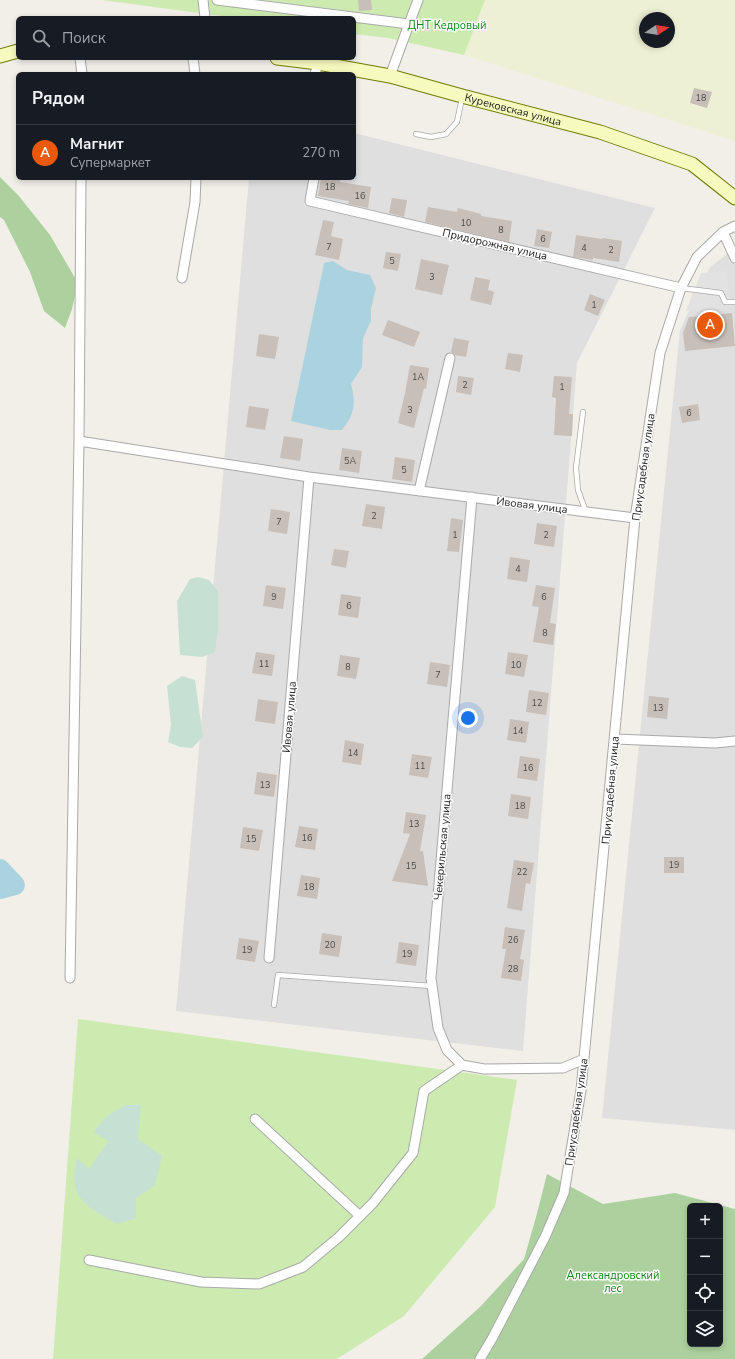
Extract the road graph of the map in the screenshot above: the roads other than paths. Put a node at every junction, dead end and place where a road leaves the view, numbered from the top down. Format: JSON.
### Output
{"nodes":[{"id":1,"x":203,"y":0,"type":"edge"},
{"id":2,"x":217,"y":0,"type":"edge"},
{"id":3,"x":418,"y":0,"type":"edge"},
{"id":4,"x":205,"y":16,"type":"edge"},
{"id":5,"x":344,"y":16,"type":"edge"},
{"id":6,"x":356,"y":17,"type":"edge"},
{"id":7,"x":408,"y":24,"type":"junction"},
{"id":8,"x":16,"y":52,"type":"edge"},
{"id":9,"x":0,"y":56,"type":"edge"},
{"id":10,"x":80,"y":60,"type":"edge"},
{"id":11,"x":193,"y":60,"type":"edge"},
{"id":12,"x":284,"y":60,"type":"edge"},
{"id":13,"x":316,"y":69,"type":"edge"},
{"id":14,"x":82,"y":72,"type":"edge"},
{"id":15,"x":195,"y":72,"type":"edge"},
{"id":16,"x":348,"y":72,"type":"edge"},
{"id":17,"x":356,"y":73,"type":"edge"},
{"id":18,"x":390,"y":76,"type":"junction"},
{"id":19,"x":462,"y":96,"type":"junction"},
{"id":20,"x":416,"y":134,"type":"dead end"},
{"id":21,"x":81,"y":180,"type":"edge"},
{"id":22,"x":196,"y":180,"type":"edge"},
{"id":23,"x":314,"y":180,"type":"edge"},
{"id":24,"x":733,"y":193,"type":"edge"},
{"id":25,"x":735,"y":226,"type":"edge"},
{"id":26,"x":723,"y":232,"type":"junction"},
{"id":27,"x":735,"y":258,"type":"edge"},
{"id":28,"x":182,"y":278,"type":"dead end"},
{"id":29,"x":681,"y":288,"type":"junction"},
{"id":30,"x":735,"y":302,"type":"edge"},
{"id":31,"x":450,"y":358,"type":"dead end"},
{"id":32,"x":582,"y":412,"type":"dead end"},
{"id":33,"x":79,"y":442,"type":"junction"},
{"id":34,"x":309,"y":477,"type":"junction"},
{"id":35,"x":419,"y":491,"type":"junction"},
{"id":36,"x":472,"y":498,"type":"junction"},
{"id":37,"x":586,"y":512,"type":"junction"},
{"id":38,"x":635,"y":518,"type":"junction"},
{"id":39,"x":615,"y":739,"type":"junction"},
{"id":40,"x":735,"y":741,"type":"edge"},
{"id":41,"x":269,"y":958,"type":"dead end"},
{"id":42,"x":70,"y":978,"type":"dead end"},
{"id":43,"x":432,"y":986,"type":"junction"},
{"id":44,"x":274,"y":1005,"type":"dead end"},
{"id":45,"x":584,"y":1059,"type":"junction"},
{"id":46,"x":462,"y":1065,"type":"junction"},
{"id":47,"x":255,"y":1119,"type":"dead end"},
{"id":48,"x":360,"y":1216,"type":"junction"},
{"id":49,"x":89,"y":1260,"type":"dead end"},
{"id":50,"x":480,"y":1359,"type":"edge"}],
"edges":[{"from":1,"to":4,"type":"street"},
{"from":2,"to":5,"type":"street"},
{"from":3,"to":7,"type":"street"},
{"from":6,"to":7,"type":"street"},
{"from":7,"to":18,"type":"street"},
{"from":8,"to":9,"type":"street"},
{"from":10,"to":14,"type":"street"},
{"from":11,"to":15,"type":"street"},
{"from":12,"to":13,"type":"street","name":"Курековская улица"},
{"from":13,"to":16,"type":"street","name":"Курековская улица"},
{"from":17,"to":18,"type":"street","name":"Курековская улица"},
{"from":18,"to":19,"type":"street","name":"Курековская улица"},
{"from":19,"to":20,"type":"lane"},
{"from":19,"to":24,"type":"street","name":"Курековская улица"},
{"from":21,"to":33,"type":"street"},
{"from":22,"to":28,"type":"street"},
{"from":23,"to":29,"type":"street","name":"Придорожная улица"},
{"from":25,"to":26,"type":"street","name":"Приусадебная улица"},
{"from":26,"to":27,"type":"street"},
{"from":26,"to":29,"type":"street","name":"Приусадебная улица"},
{"from":29,"to":30,"type":"lane"},
{"from":29,"to":38,"type":"street","name":"Приусадебная улица"},
{"from":31,"to":35,"type":"street"},
{"from":32,"to":37,"type":"lane"},
{"from":33,"to":34,"type":"street","name":"Ивовая улица"},
{"from":33,"to":42,"type":"street"},
{"from":34,"to":35,"type":"street","name":"Ивовая улица"},
{"from":34,"to":41,"type":"street","name":"Ивовая улица"},
{"from":35,"to":36,"type":"street","name":"Ивовая улица"},
{"from":36,"to":37,"type":"street","name":"Ивовая улица"},
{"from":36,"to":43,"type":"street","name":"Чекерильская улица"},
{"from":37,"to":38,"type":"street","name":"Ивовая улица"},
{"from":38,"to":39,"type":"street","name":"Приусадебная улица"},
{"from":39,"to":40,"type":"street"},
{"from":39,"to":45,"type":"street","name":"Приусадебная улица"},
{"from":43,"to":44,"type":"lane"},
{"from":43,"to":46,"type":"street","name":"Чекерильская улица"},
{"from":45,"to":46,"type":"street"},
{"from":45,"to":50,"type":"street","name":"Приусадебная улица"},
{"from":46,"to":48,"type":"street"},
{"from":47,"to":48,"type":"street"},
{"from":48,"to":49,"type":"street"}]}
